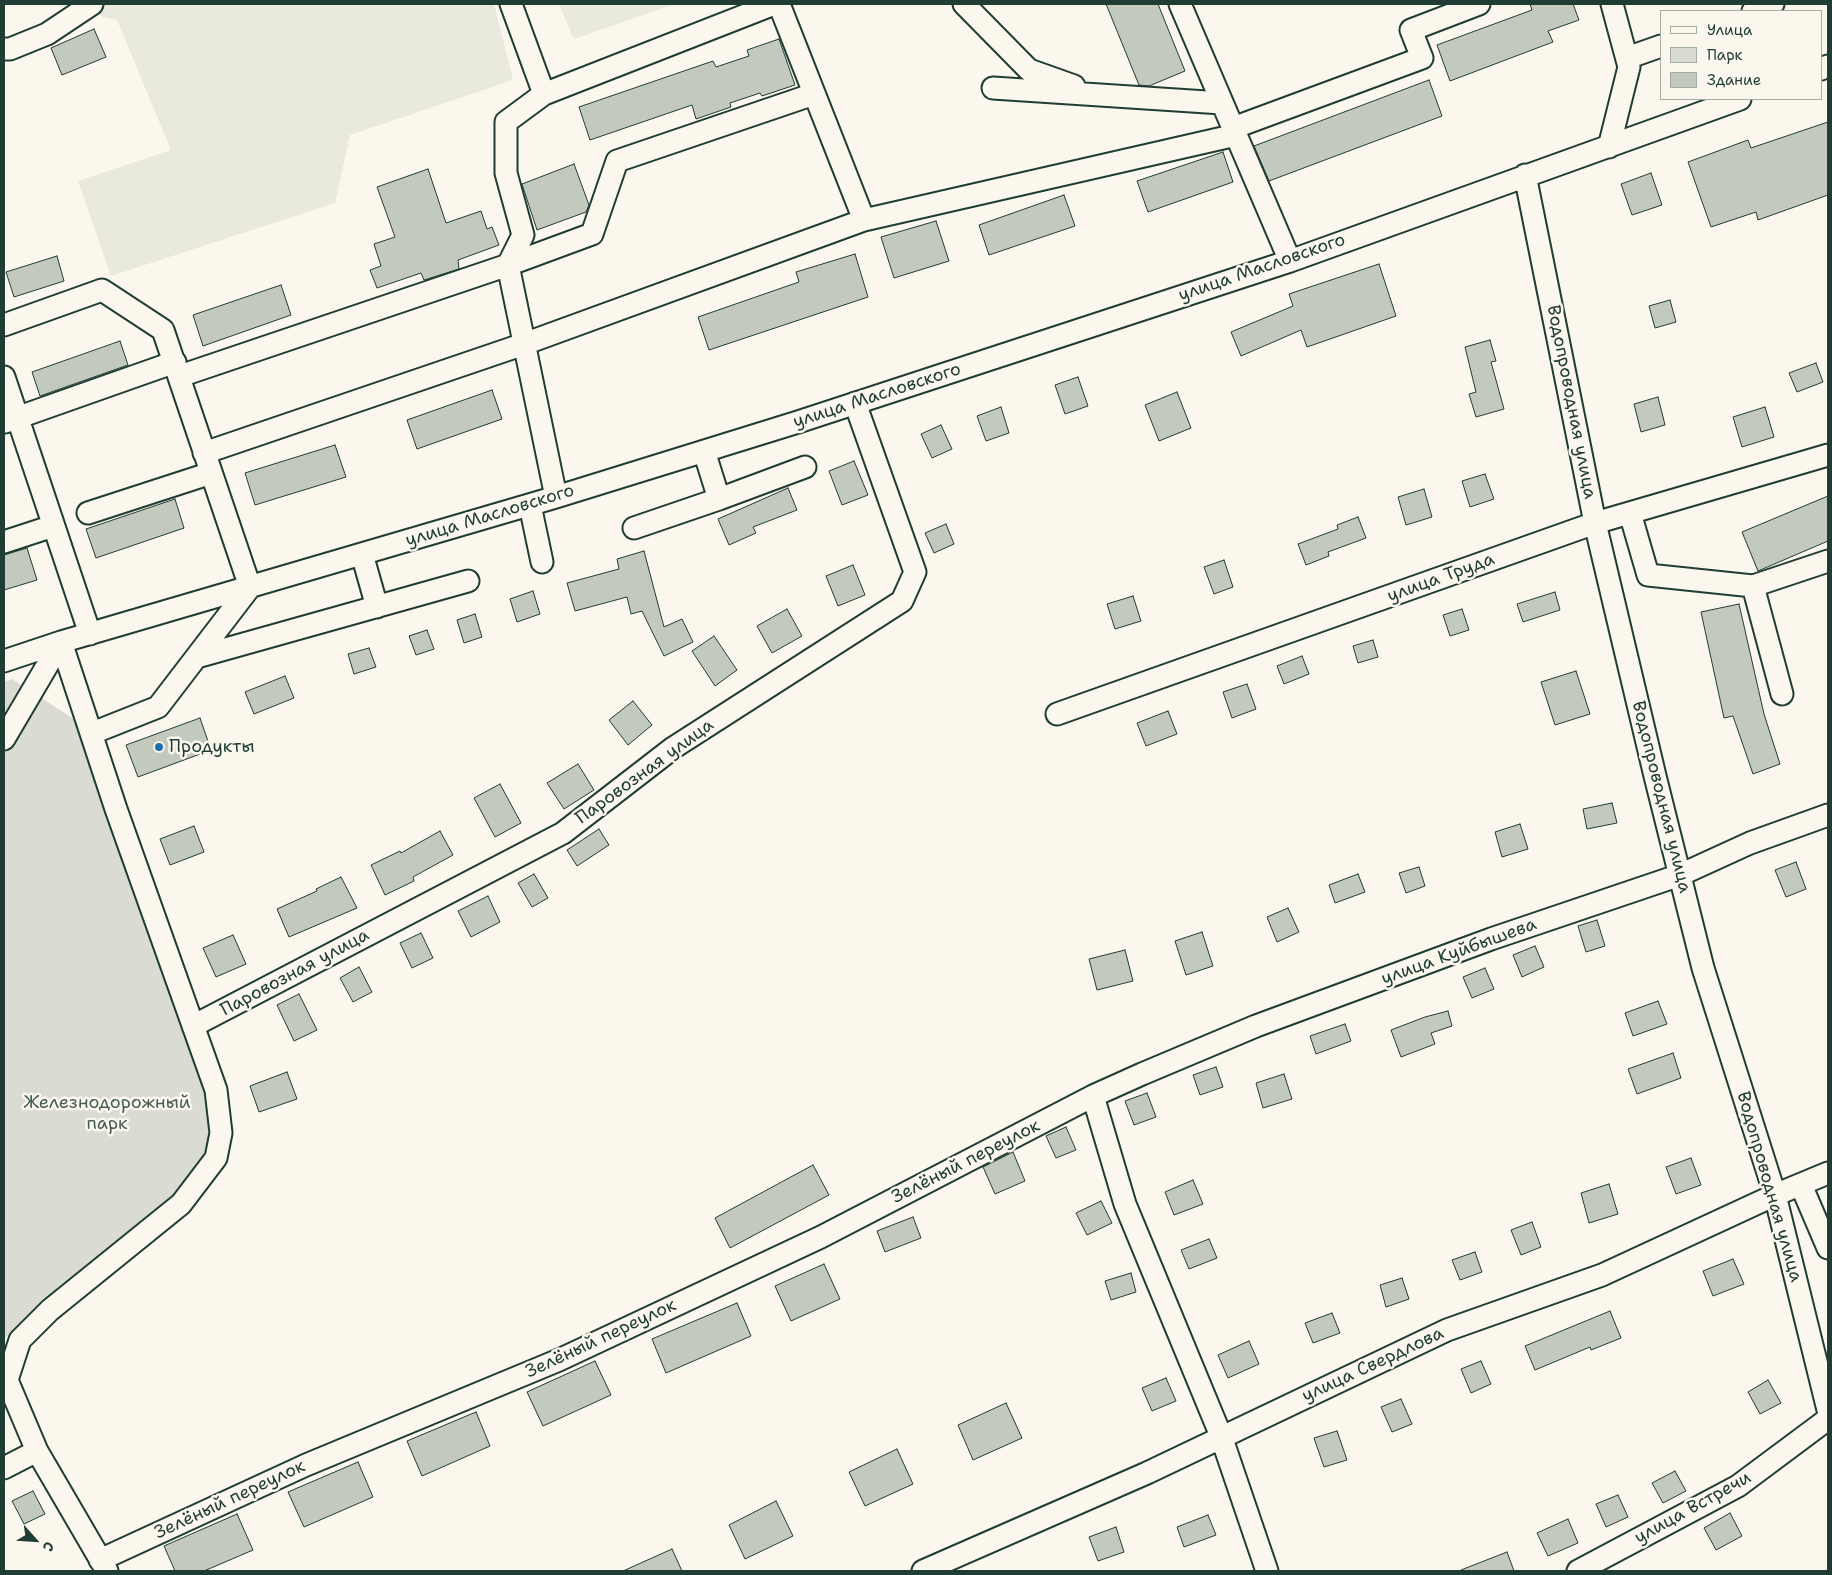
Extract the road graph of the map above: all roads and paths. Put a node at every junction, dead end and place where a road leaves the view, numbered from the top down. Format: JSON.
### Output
{"nodes":[{"id":1,"x":92,"y":4,"type":"edge"},
{"id":2,"x":511,"y":4,"type":"edge"},
{"id":3,"x":774,"y":4,"type":"edge"},
{"id":4,"x":779,"y":4,"type":"edge"},
{"id":5,"x":964,"y":4,"type":"edge"},
{"id":6,"x":1180,"y":4,"type":"edge"},
{"id":7,"x":1479,"y":4,"type":"edge"},
{"id":8,"x":1612,"y":4,"type":"edge"},
{"id":9,"x":1773,"y":4,"type":"edge"},
{"id":10,"x":1756,"y":10,"type":"edge"},
{"id":11,"x":1660,"y":46,"type":"edge"},
{"id":12,"x":7,"y":49,"type":"edge"},
{"id":13,"x":1627,"y":58,"type":"junction"},
{"id":14,"x":993,"y":88,"type":"dead end"},
{"id":15,"x":544,"y":94,"type":"junction"},
{"id":16,"x":814,"y":94,"type":"junction"},
{"id":17,"x":1097,"y":95,"type":"junction"},
{"id":18,"x":1737,"y":100,"type":"edge"},
{"id":19,"x":1222,"y":103,"type":"junction"},
{"id":20,"x":1235,"y":132,"type":"junction"},
{"id":21,"x":1608,"y":147,"type":"junction"},
{"id":22,"x":1525,"y":175,"type":"junction"},
{"id":23,"x":864,"y":220,"type":"junction"},
{"id":24,"x":1290,"y":261,"type":"junction"},
{"id":25,"x":508,"y":265,"type":"junction"},
{"id":26,"x":4,"y":325,"type":"edge"},
{"id":27,"x":524,"y":344,"type":"junction"},
{"id":28,"x":177,"y":369,"type":"junction"},
{"id":29,"x":4,"y":376,"type":"edge"},
{"id":30,"x":855,"y":403,"type":"junction"},
{"id":31,"x":11,"y":420,"type":"edge"},
{"id":32,"x":704,"y":451,"type":"junction"},
{"id":33,"x":204,"y":453,"type":"junction"},
{"id":34,"x":1828,"y":455,"type":"edge"},
{"id":35,"x":804,"y":468,"type":"dead end"},
{"id":36,"x":211,"y":473,"type":"junction"},
{"id":37,"x":556,"y":497,"type":"junction"},
{"id":38,"x":719,"y":499,"type":"junction"},
{"id":39,"x":530,"y":505,"type":"junction"},
{"id":40,"x":88,"y":513,"type":"dead end"},
{"id":41,"x":1630,"y":513,"type":"junction"},
{"id":42,"x":1595,"y":523,"type":"junction"},
{"id":43,"x":53,"y":526,"type":"junction"},
{"id":44,"x":634,"y":528,"type":"dead end"},
{"id":45,"x":4,"y":542,"type":"edge"},
{"id":46,"x":362,"y":554,"type":"junction"},
{"id":47,"x":1828,"y":561,"type":"edge"},
{"id":48,"x":542,"y":562,"type":"dead end"},
{"id":49,"x":468,"y":581,"type":"dead end"},
{"id":50,"x":1753,"y":586,"type":"junction"},
{"id":51,"x":250,"y":587,"type":"junction"},
{"id":52,"x":377,"y":606,"type":"junction"},
{"id":53,"x":90,"y":634,"type":"junction"},
{"id":54,"x":61,"y":642,"type":"junction"},
{"id":55,"x":197,"y":657,"type":"junction"},
{"id":56,"x":4,"y":661,"type":"edge"},
{"id":57,"x":1782,"y":694,"type":"dead end"},
{"id":58,"x":1058,"y":714,"type":"dead end"},
{"id":59,"x":95,"y":732,"type":"dead end"},
{"id":60,"x":4,"y":739,"type":"edge"},
{"id":61,"x":1828,"y":815,"type":"edge"},
{"id":62,"x":1680,"y":875,"type":"junction"},
{"id":63,"x":193,"y":1026,"type":"junction"},
{"id":64,"x":1093,"y":1096,"type":"junction"},
{"id":65,"x":1828,"y":1174,"type":"edge"},
{"id":66,"x":1801,"y":1185,"type":"junction"},
{"id":67,"x":1775,"y":1195,"type":"junction"},
{"id":68,"x":1828,"y":1248,"type":"edge"},
{"id":69,"x":1828,"y":1410,"type":"edge"},
{"id":70,"x":1828,"y":1419,"type":"edge"},
{"id":71,"x":1221,"y":1436,"type":"junction"},
{"id":72,"x":37,"y":1451,"type":"junction"},
{"id":73,"x":4,"y":1468,"type":"edge"},
{"id":74,"x":103,"y":1566,"type":"edge"},
{"id":75,"x":923,"y":1571,"type":"edge"},
{"id":76,"x":1267,"y":1571,"type":"edge"},
{"id":77,"x":1578,"y":1571,"type":"edge"}],
"edges":[{"from":1,"to":12,"type":"street"},
{"from":2,"to":15,"type":"street"},
{"from":3,"to":15,"type":"street"},
{"from":4,"to":16,"type":"street"},
{"from":5,"to":17,"type":"street"},
{"from":6,"to":19,"type":"street"},
{"from":7,"to":20,"type":"street"},
{"from":8,"to":13,"type":"street"},
{"from":9,"to":10,"type":"street"},
{"from":11,"to":13,"type":"street"},
{"from":13,"to":21,"type":"street"},
{"from":14,"to":17,"type":"street"},
{"from":15,"to":25,"type":"street"},
{"from":16,"to":23,"type":"street"},
{"from":16,"to":25,"type":"street"},
{"from":17,"to":19,"type":"street"},
{"from":18,"to":21,"type":"street","name":"улица Масловского"},
{"from":19,"to":20,"type":"street"},
{"from":20,"to":23,"type":"street"},
{"from":20,"to":24,"type":"street"},
{"from":21,"to":22,"type":"street","name":"улица Масловского"},
{"from":22,"to":24,"type":"street","name":"улица Масловского"},
{"from":22,"to":42,"type":"street","name":"Водопроводная улица"},
{"from":23,"to":27,"type":"street"},
{"from":24,"to":30,"type":"street","name":"улица Масловского"},
{"from":25,"to":27,"type":"street"},
{"from":25,"to":28,"type":"street"},
{"from":26,"to":28,"type":"street"},
{"from":27,"to":33,"type":"street"},
{"from":27,"to":37,"type":"street"},
{"from":28,"to":31,"type":"street"},
{"from":28,"to":33,"type":"street"},
{"from":29,"to":31,"type":"street"},
{"from":30,"to":32,"type":"street","name":"улица Масловского"},
{"from":30,"to":63,"type":"street","name":"Паровозная улица"},
{"from":31,"to":43,"type":"street"},
{"from":32,"to":37,"type":"street","name":"улица Масловского"},
{"from":32,"to":38,"type":"street"},
{"from":33,"to":36,"type":"street"},
{"from":34,"to":41,"type":"street","name":"улица Труда"},
{"from":35,"to":38,"type":"street"},
{"from":36,"to":40,"type":"street"},
{"from":36,"to":51,"type":"street"},
{"from":37,"to":39,"type":"street","name":"улица Масловского"},
{"from":38,"to":44,"type":"street"},
{"from":39,"to":46,"type":"street","name":"улица Масловского"},
{"from":39,"to":48,"type":"street"},
{"from":41,"to":42,"type":"street","name":"улица Труда"},
{"from":41,"to":50,"type":"street"},
{"from":42,"to":58,"type":"street","name":"улица Труда"},
{"from":42,"to":62,"type":"street","name":"Водопроводная улица"},
{"from":43,"to":45,"type":"street"},
{"from":43,"to":53,"type":"street"},
{"from":46,"to":51,"type":"street","name":"улица Масловского"},
{"from":46,"to":52,"type":"street"},
{"from":47,"to":50,"type":"street"},
{"from":49,"to":52,"type":"street"},
{"from":50,"to":57,"type":"street"},
{"from":51,"to":53,"type":"street","name":"улица Масловского"},
{"from":51,"to":55,"type":"street"},
{"from":52,"to":55,"type":"street"},
{"from":53,"to":54,"type":"street","name":"улица Масловского"},
{"from":54,"to":56,"type":"street","name":"улица Масловского"},
{"from":54,"to":60,"type":"street"},
{"from":54,"to":63,"type":"street"},
{"from":55,"to":59,"type":"street"},
{"from":61,"to":62,"type":"street","name":"улица Куйбышева"},
{"from":62,"to":64,"type":"street","name":"улица Куйбышева"},
{"from":62,"to":67,"type":"street","name":"Водопроводная улица"},
{"from":63,"to":72,"type":"street"},
{"from":64,"to":71,"type":"street"},
{"from":64,"to":74,"type":"street","name":"Зелёный переулок"},
{"from":65,"to":66,"type":"street","name":"улица Свердлова"},
{"from":66,"to":67,"type":"street","name":"улица Свердлова"},
{"from":66,"to":68,"type":"street"},
{"from":67,"to":69,"type":"street","name":"Водопроводная улица"},
{"from":67,"to":71,"type":"street","name":"улица Свердлова"},
{"from":70,"to":77,"type":"street","name":"улица Встречи"},
{"from":71,"to":75,"type":"street","name":"улица Свердлова"},
{"from":71,"to":76,"type":"street"},
{"from":72,"to":73,"type":"street"},
{"from":72,"to":74,"type":"street"}]}
